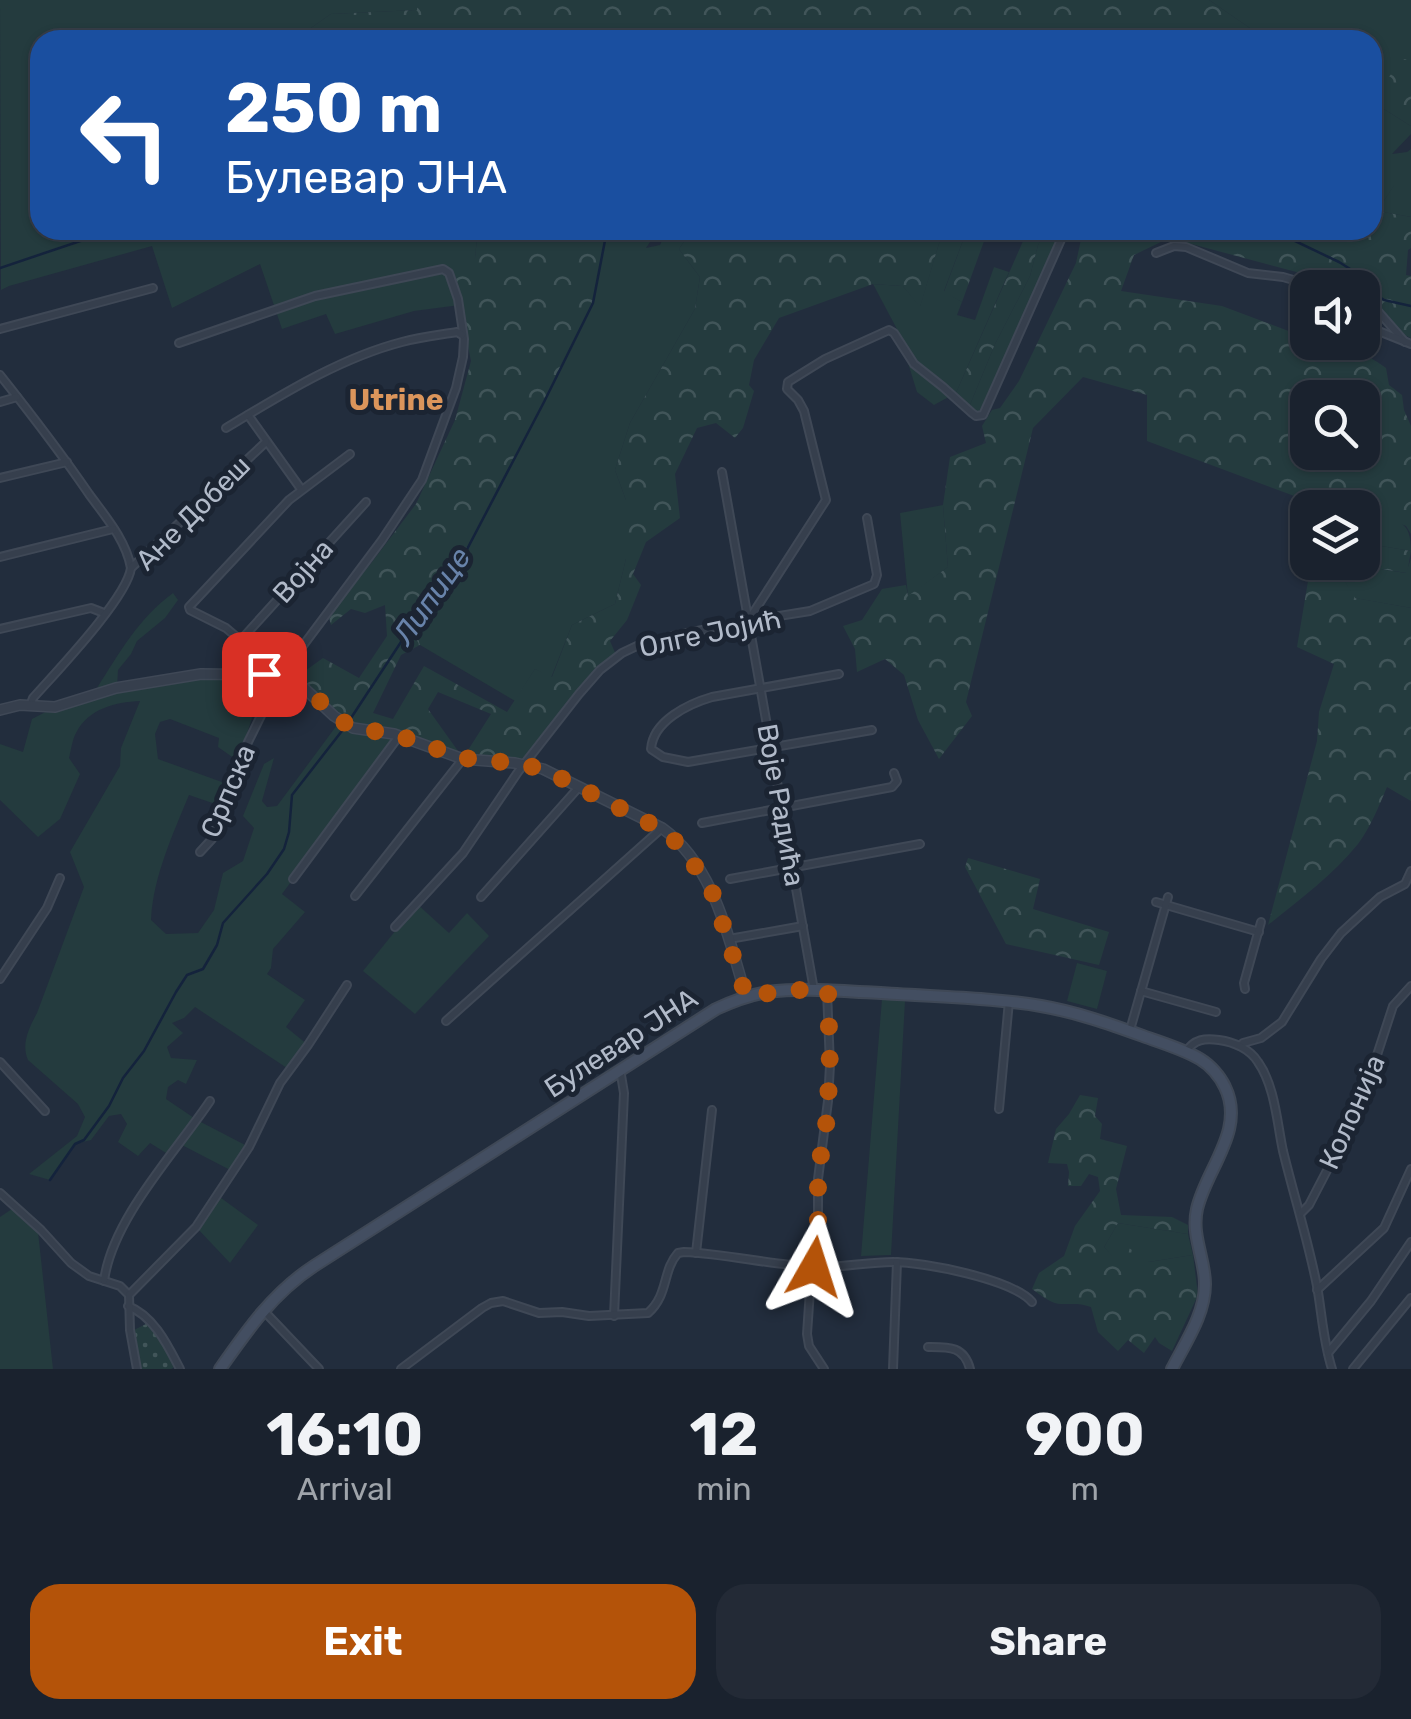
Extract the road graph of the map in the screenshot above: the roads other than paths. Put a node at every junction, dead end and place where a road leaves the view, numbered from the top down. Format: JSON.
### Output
{"nodes":[{"id":1,"x":1061,"y":240,"type":"edge"},
{"id":2,"x":1156,"y":253,"type":"dead end"},
{"id":3,"x":1290,"y":280,"type":"edge"},
{"id":4,"x":153,"y":288,"type":"dead end"},
{"id":5,"x":1380,"y":313,"type":"edge"},
{"id":6,"x":0,"y":329,"type":"edge"},
{"id":7,"x":1380,"y":332,"type":"edge"},
{"id":8,"x":462,"y":335,"type":"junction"},
{"id":9,"x":179,"y":343,"type":"dead end"},
{"id":10,"x":1408,"y":343,"type":"edge"},
{"id":11,"x":0,"y":375,"type":"edge"},
{"id":12,"x":17,"y":398,"type":"junction"},
{"id":13,"x":0,"y":402,"type":"edge"},
{"id":14,"x":248,"y":415,"type":"junction"},
{"id":15,"x":226,"y":428,"type":"dead end"},
{"id":16,"x":266,"y":442,"type":"junction"},
{"id":17,"x":350,"y":454,"type":"dead end"},
{"id":18,"x":67,"y":462,"type":"junction"},
{"id":19,"x":722,"y":472,"type":"dead end"},
{"id":20,"x":0,"y":478,"type":"edge"},
{"id":21,"x":300,"y":489,"type":"junction"},
{"id":22,"x":366,"y":502,"type":"dead end"},
{"id":23,"x":867,"y":518,"type":"dead end"},
{"id":24,"x":113,"y":528,"type":"junction"},
{"id":25,"x":0,"y":557,"type":"edge"},
{"id":26,"x":132,"y":568,"type":"junction"},
{"id":27,"x":104,"y":612,"type":"junction"},
{"id":28,"x":748,"y":620,"type":"junction"},
{"id":29,"x":0,"y":629,"type":"edge"},
{"id":30,"x":240,"y":641,"type":"junction"},
{"id":31,"x":839,"y":674,"type":"dead end"},
{"id":32,"x":281,"y":675,"type":"junction"},
{"id":33,"x":760,"y":688,"type":"junction"},
{"id":34,"x":30,"y":706,"type":"junction"},
{"id":35,"x":0,"y":710,"type":"edge"},
{"id":36,"x":872,"y":730,"type":"dead end"},
{"id":37,"x":400,"y":736,"type":"junction"},
{"id":38,"x":770,"y":747,"type":"junction"},
{"id":39,"x":463,"y":758,"type":"junction"},
{"id":40,"x":524,"y":765,"type":"junction"},
{"id":41,"x":894,"y":772,"type":"dead end"},
{"id":42,"x":579,"y":787,"type":"junction"},
{"id":43,"x":781,"y":808,"type":"junction"},
{"id":44,"x":702,"y":822,"type":"dead end"},
{"id":45,"x":662,"y":828,"type":"junction"},
{"id":46,"x":920,"y":844,"type":"dead end"},
{"id":47,"x":200,"y":852,"type":"dead end"},
{"id":48,"x":792,"y":867,"type":"junction"},
{"id":49,"x":1411,"y":871,"type":"edge"},
{"id":50,"x":60,"y":878,"type":"dead end"},
{"id":51,"x":730,"y":878,"type":"dead end"},
{"id":52,"x":294,"y":879,"type":"dead end"},
{"id":53,"x":355,"y":896,"type":"dead end"},
{"id":54,"x":481,"y":897,"type":"dead end"},
{"id":55,"x":1261,"y":922,"type":"dead end"},
{"id":56,"x":803,"y":926,"type":"junction"},
{"id":57,"x":395,"y":928,"type":"dead end"},
{"id":58,"x":1259,"y":932,"type":"junction"},
{"id":59,"x":728,"y":939,"type":"junction"},
{"id":60,"x":0,"y":979,"type":"edge"},
{"id":61,"x":1411,"y":984,"type":"edge"},
{"id":62,"x":347,"y":986,"type":"dead end"},
{"id":63,"x":1245,"y":989,"type":"dead end"},
{"id":64,"x":814,"y":990,"type":"junction"},
{"id":65,"x":828,"y":990,"type":"junction"},
{"id":66,"x":1141,"y":991,"type":"junction"},
{"id":67,"x":746,"y":996,"type":"junction"},
{"id":68,"x":1009,"y":1002,"type":"junction"},
{"id":69,"x":1216,"y":1012,"type":"dead end"},
{"id":70,"x":446,"y":1021,"type":"dead end"},
{"id":71,"x":1130,"y":1032,"type":"junction"},
{"id":72,"x":1240,"y":1046,"type":"junction"},
{"id":73,"x":1186,"y":1052,"type":"junction"},
{"id":74,"x":0,"y":1062,"type":"edge"},
{"id":75,"x":620,"y":1070,"type":"junction"},
{"id":76,"x":210,"y":1101,"type":"dead end"},
{"id":77,"x":998,"y":1109,"type":"dead end"},
{"id":78,"x":712,"y":1110,"type":"dead end"},
{"id":79,"x":45,"y":1111,"type":"dead end"},
{"id":80,"x":1411,"y":1169,"type":"edge"},
{"id":81,"x":0,"y":1193,"type":"edge"},
{"id":82,"x":1301,"y":1212,"type":"junction"},
{"id":83,"x":1411,"y":1242,"type":"edge"},
{"id":84,"x":696,"y":1253,"type":"junction"},
{"id":85,"x":897,"y":1262,"type":"junction"},
{"id":86,"x":814,"y":1267,"type":"junction"},
{"id":87,"x":104,"y":1281,"type":"junction"},
{"id":88,"x":1318,"y":1290,"type":"junction"},
{"id":89,"x":129,"y":1295,"type":"junction"},
{"id":90,"x":1411,"y":1298,"type":"edge"},
{"id":91,"x":1032,"y":1302,"type":"dead end"},
{"id":92,"x":128,"y":1306,"type":"junction"},
{"id":93,"x":263,"y":1310,"type":"junction"},
{"id":94,"x":614,"y":1316,"type":"junction"},
{"id":95,"x":928,"y":1347,"type":"dead end"},
{"id":96,"x":1327,"y":1354,"type":"junction"},
{"id":97,"x":138,"y":1369,"type":"edge"},
{"id":98,"x":180,"y":1369,"type":"edge"},
{"id":99,"x":220,"y":1369,"type":"edge"},
{"id":100,"x":319,"y":1369,"type":"edge"},
{"id":101,"x":400,"y":1369,"type":"edge"},
{"id":102,"x":824,"y":1369,"type":"edge"},
{"id":103,"x":893,"y":1369,"type":"edge"},
{"id":104,"x":970,"y":1369,"type":"edge"},
{"id":105,"x":1172,"y":1369,"type":"edge"},
{"id":106,"x":1332,"y":1369,"type":"edge"},
{"id":107,"x":1353,"y":1369,"type":"edge"}],
"edges":[{"from":1,"to":28,"type":"street"},
{"from":2,"to":3,"type":"street"},
{"from":4,"to":6,"type":"street"},
{"from":5,"to":10,"type":"street"},
{"from":7,"to":10,"type":"street"},
{"from":8,"to":9,"type":"street","name":"Српска"},
{"from":8,"to":14,"type":"street","name":"Ане Добеш"},
{"from":8,"to":32,"type":"street","name":"Српска"},
{"from":11,"to":12,"type":"street"},
{"from":12,"to":13,"type":"street"},
{"from":12,"to":18,"type":"street"},
{"from":14,"to":15,"type":"street","name":"Ане Добеш"},
{"from":14,"to":16,"type":"street","name":"Ане Добеш"},
{"from":16,"to":21,"type":"street"},
{"from":16,"to":26,"type":"street","name":"Ане Добеш"},
{"from":17,"to":21,"type":"street"},
{"from":18,"to":20,"type":"street"},
{"from":18,"to":24,"type":"street"},
{"from":19,"to":28,"type":"street","name":"Воје Радића"},
{"from":21,"to":30,"type":"street"},
{"from":22,"to":30,"type":"street","name":"Војна"},
{"from":23,"to":28,"type":"street","name":"Олге Јојић"},
{"from":24,"to":25,"type":"street"},
{"from":24,"to":26,"type":"street"},
{"from":26,"to":27,"type":"street","name":"Ане Добеш"},
{"from":27,"to":29,"type":"street"},
{"from":27,"to":34,"type":"street","name":"Ане Добеш"},
{"from":28,"to":33,"type":"street","name":"Воје Радића"},
{"from":28,"to":40,"type":"street","name":"Олге Јојић"},
{"from":30,"to":32,"type":"street"},
{"from":31,"to":33,"type":"street"},
{"from":32,"to":34,"type":"street"},
{"from":32,"to":37,"type":"street"},
{"from":32,"to":47,"type":"street","name":"Српска"},
{"from":33,"to":38,"type":"street","name":"Воје Радића"},
{"from":33,"to":38,"type":"street"},
{"from":34,"to":35,"type":"street"},
{"from":36,"to":38,"type":"street"},
{"from":37,"to":39,"type":"street"},
{"from":37,"to":52,"type":"street"},
{"from":38,"to":43,"type":"street","name":"Воје Радића"},
{"from":39,"to":40,"type":"street"},
{"from":39,"to":53,"type":"street"},
{"from":40,"to":42,"type":"street"},
{"from":40,"to":57,"type":"street","name":"Олге Јојић"},
{"from":41,"to":43,"type":"street"},
{"from":42,"to":45,"type":"street"},
{"from":42,"to":54,"type":"street"},
{"from":43,"to":44,"type":"street"},
{"from":43,"to":48,"type":"street","name":"Воје Радића"},
{"from":45,"to":59,"type":"street"},
{"from":45,"to":70,"type":"street"},
{"from":46,"to":48,"type":"street"},
{"from":48,"to":51,"type":"street"},
{"from":48,"to":56,"type":"street","name":"Воје Радића"},
{"from":49,"to":72,"type":"street"},
{"from":50,"to":60,"type":"street"},
{"from":55,"to":58,"type":"street"},
{"from":56,"to":59,"type":"street"},
{"from":56,"to":64,"type":"street","name":"Воје Радића"},
{"from":58,"to":63,"type":"street"},
{"from":58,"to":66,"type":"street"},
{"from":59,"to":67,"type":"street"},
{"from":61,"to":82,"type":"street","name":"Колонија"},
{"from":62,"to":89,"type":"street"},
{"from":64,"to":65,"type":"main road","name":"Булевар ЈНА"},
{"from":64,"to":67,"type":"main road","name":"Булевар ЈНА"},
{"from":65,"to":68,"type":"main road","name":"Булевар ЈНА"},
{"from":65,"to":86,"type":"street"},
{"from":66,"to":69,"type":"street"},
{"from":66,"to":71,"type":"street"},
{"from":67,"to":75,"type":"main road","name":"Булевар ЈНА"},
{"from":68,"to":71,"type":"main road","name":"Булевар ЈНА"},
{"from":68,"to":77,"type":"street"},
{"from":71,"to":73,"type":"main road","name":"Булевар ЈНА"},
{"from":72,"to":73,"type":"street"},
{"from":72,"to":82,"type":"street"},
{"from":73,"to":105,"type":"main road","name":"Булевар ЈНА"},
{"from":74,"to":79,"type":"street"},
{"from":75,"to":93,"type":"main road","name":"Булевар ЈНА"},
{"from":75,"to":94,"type":"street"},
{"from":76,"to":87,"type":"street"},
{"from":78,"to":84,"type":"street"},
{"from":80,"to":88,"type":"street"},
{"from":81,"to":87,"type":"street"},
{"from":82,"to":88,"type":"street"},
{"from":83,"to":96,"type":"street"},
{"from":84,"to":86,"type":"street"},
{"from":84,"to":94,"type":"street"},
{"from":85,"to":86,"type":"street"},
{"from":85,"to":91,"type":"street"},
{"from":85,"to":103,"type":"street"},
{"from":86,"to":102,"type":"street"},
{"from":87,"to":89,"type":"street"},
{"from":88,"to":96,"type":"street"},
{"from":89,"to":92,"type":"street"},
{"from":90,"to":107,"type":"street"},
{"from":92,"to":97,"type":"street"},
{"from":92,"to":98,"type":"street"},
{"from":93,"to":99,"type":"main road","name":"Булевар ЈНА"},
{"from":93,"to":100,"type":"street"},
{"from":94,"to":101,"type":"street"},
{"from":95,"to":104,"type":"street"},
{"from":96,"to":106,"type":"street"}]}
